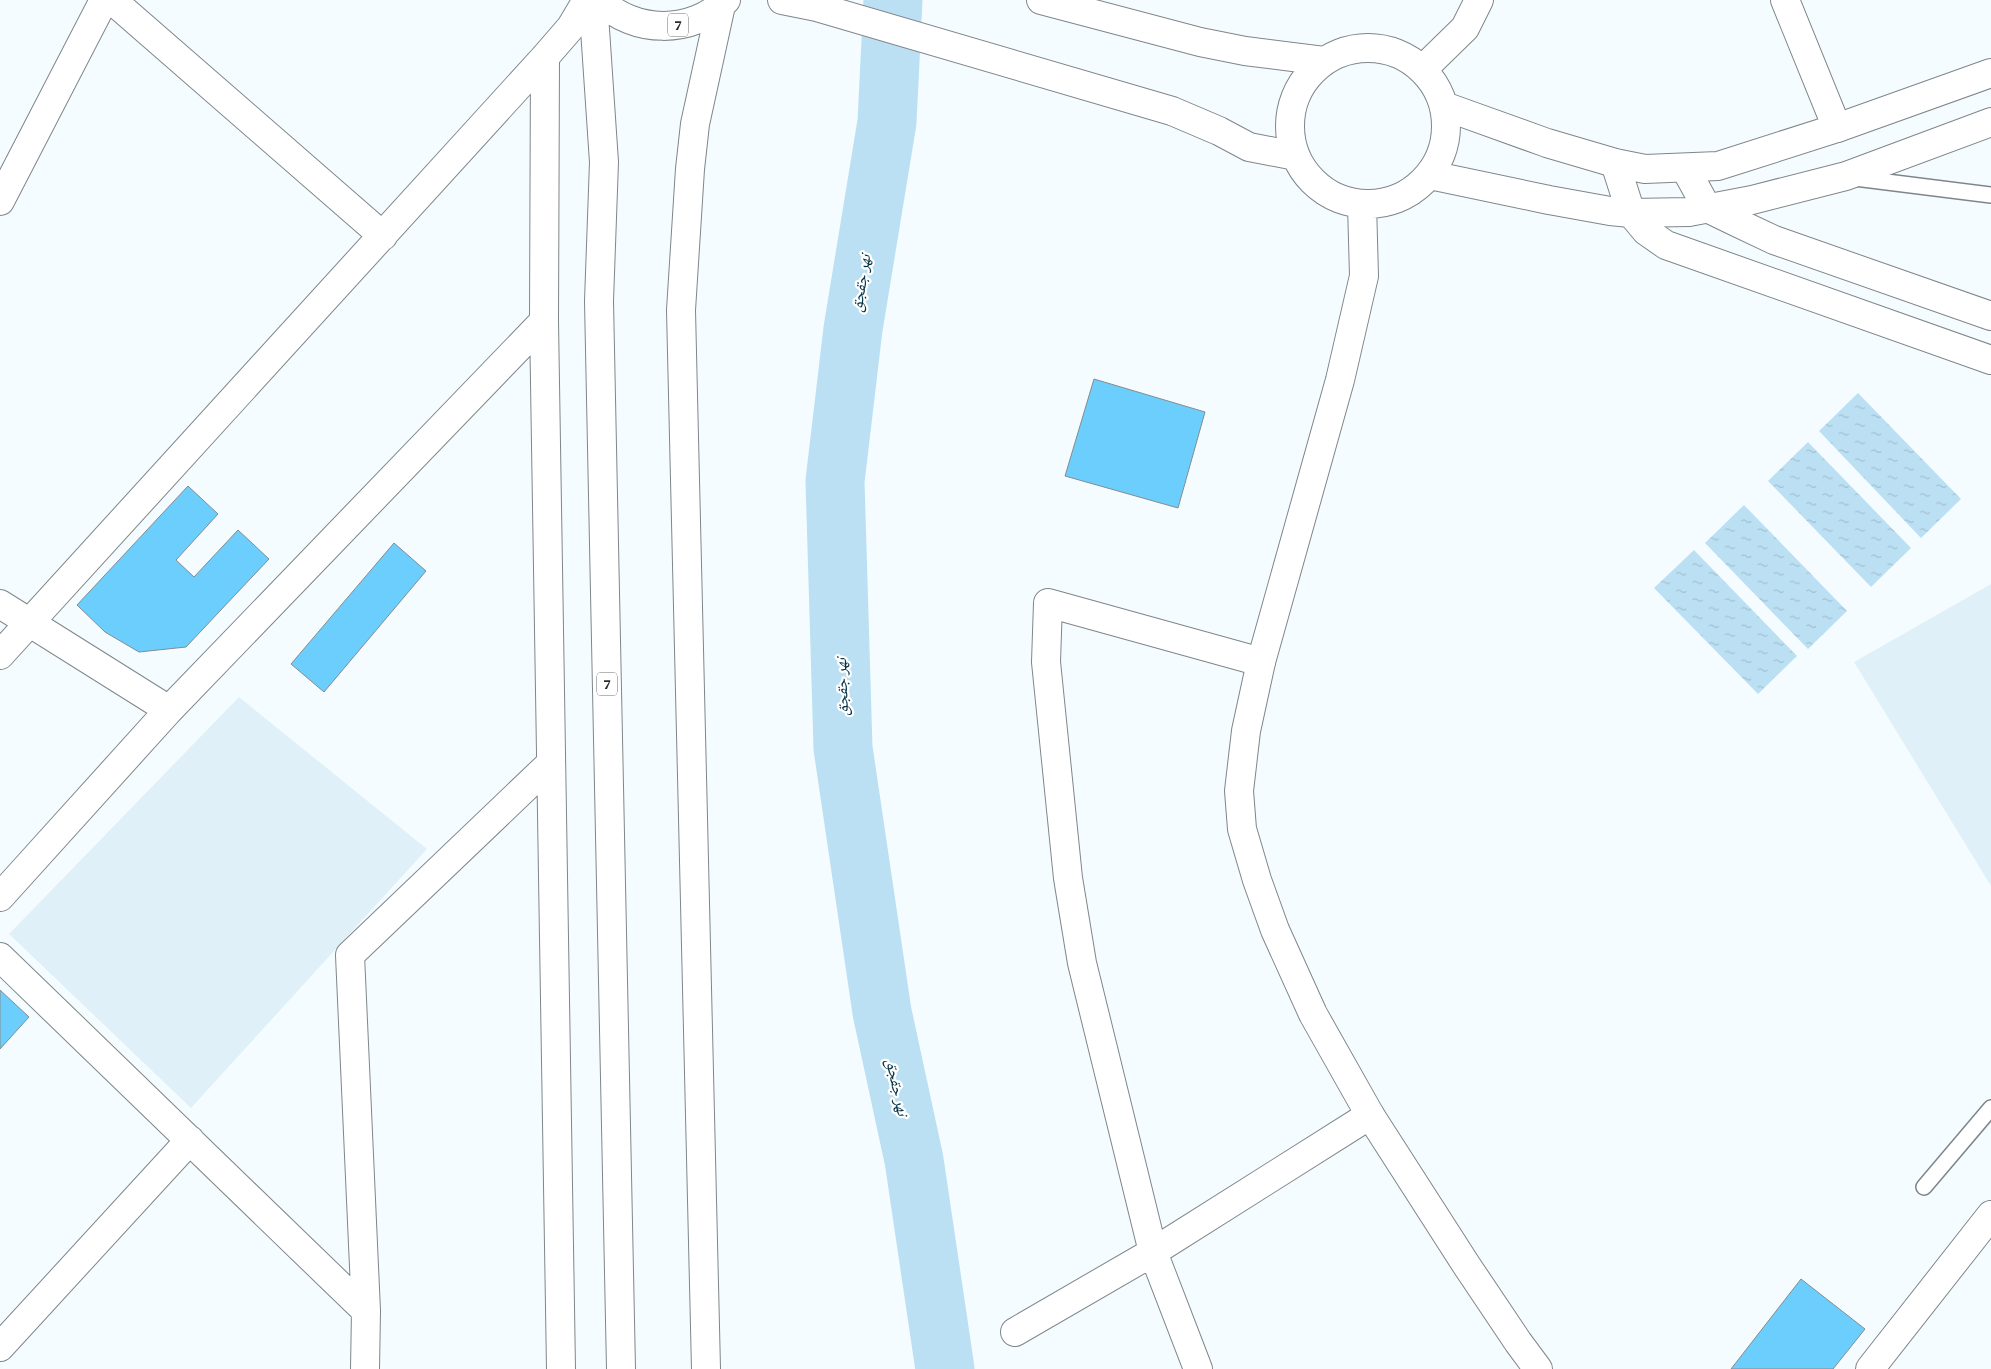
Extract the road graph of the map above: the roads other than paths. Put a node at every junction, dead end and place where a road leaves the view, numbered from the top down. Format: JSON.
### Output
{"nodes":[{"id":1,"x":104,"y":0,"type":"edge"},
{"id":2,"x":112,"y":0,"type":"edge"},
{"id":3,"x":587,"y":0,"type":"edge"},
{"id":4,"x":593,"y":0,"type":"edge"},
{"id":5,"x":600,"y":0,"type":"edge"},
{"id":6,"x":782,"y":0,"type":"edge"},
{"id":7,"x":1041,"y":0,"type":"edge"},
{"id":8,"x":1479,"y":0,"type":"edge"},
{"id":9,"x":1785,"y":0,"type":"edge"},
{"id":10,"x":724,"y":3,"type":"edge"},
{"id":11,"x":545,"y":57,"type":"junction"},
{"id":12,"x":1324,"y":61,"type":"junction"},
{"id":13,"x":1423,"y":69,"type":"junction"},
{"id":14,"x":1991,"y":73,"type":"edge"},
{"id":15,"x":1444,"y":106,"type":"junction"},
{"id":16,"x":1991,"y":122,"type":"edge"},
{"id":17,"x":1837,"y":128,"type":"junction"},
{"id":18,"x":1296,"y":156,"type":"junction"},
{"id":19,"x":1615,"y":163,"type":"junction"},
{"id":20,"x":1685,"y":168,"type":"junction"},
{"id":21,"x":1430,"y":175,"type":"junction"},
{"id":22,"x":1846,"y":176,"type":"junction"},
{"id":23,"x":1991,"y":195,"type":"edge"},
{"id":24,"x":0,"y":201,"type":"edge"},
{"id":25,"x":1362,"y":204,"type":"junction"},
{"id":26,"x":1707,"y":208,"type":"junction"},
{"id":27,"x":1631,"y":213,"type":"junction"},
{"id":28,"x":383,"y":236,"type":"junction"},
{"id":29,"x":1991,"y":316,"type":"edge"},
{"id":30,"x":544,"y":321,"type":"junction"},
{"id":31,"x":1991,"y":360,"type":"edge"},
{"id":32,"x":0,"y":604,"type":"edge"},
{"id":33,"x":30,"y":622,"type":"junction"},
{"id":34,"x":0,"y":654,"type":"edge"},
{"id":35,"x":1261,"y":662,"type":"junction"},
{"id":36,"x":170,"y":710,"type":"junction"},
{"id":37,"x":551,"y":763,"type":"junction"},
{"id":38,"x":0,"y":897,"type":"edge"},
{"id":39,"x":0,"y":957,"type":"edge"},
{"id":40,"x":1991,"y":1108,"type":"edge"},
{"id":41,"x":1370,"y":1115,"type":"junction"},
{"id":42,"x":190,"y":1140,"type":"junction"},
{"id":43,"x":1924,"y":1187,"type":"dead end"},
{"id":44,"x":1989,"y":1221,"type":"edge"},
{"id":45,"x":1153,"y":1252,"type":"junction"},
{"id":46,"x":366,"y":1311,"type":"junction"},
{"id":47,"x":1015,"y":1332,"type":"dead end"},
{"id":48,"x":0,"y":1346,"type":"edge"},
{"id":49,"x":0,"y":1366,"type":"edge"},
{"id":50,"x":4,"y":1369,"type":"edge"},
{"id":51,"x":365,"y":1369,"type":"edge"},
{"id":52,"x":561,"y":1369,"type":"edge"},
{"id":53,"x":621,"y":1369,"type":"edge"},
{"id":54,"x":706,"y":1369,"type":"edge"},
{"id":55,"x":1198,"y":1369,"type":"edge"},
{"id":56,"x":1538,"y":1369,"type":"edge"},
{"id":57,"x":1870,"y":1369,"type":"edge"}],
"edges":[{"from":1,"to":24,"type":"main road"},
{"from":2,"to":28,"type":"main road"},
{"from":3,"to":11,"type":"main road"},
{"from":4,"to":53,"type":"main road","number":"7"},
{"from":5,"to":10,"type":"main road","number":"7"},
{"from":6,"to":18,"type":"main road"},
{"from":7,"to":12,"type":"main road"},
{"from":8,"to":13,"type":"main road"},
{"from":9,"to":17,"type":"main road"},
{"from":10,"to":54,"type":"main road","number":"7"},
{"from":11,"to":28,"type":"main road"},
{"from":11,"to":30,"type":"main road"},
{"from":12,"to":13,"type":"main road"},
{"from":12,"to":18,"type":"main road"},
{"from":13,"to":15,"type":"main road"},
{"from":14,"to":17,"type":"main road"},
{"from":15,"to":19,"type":"main road"},
{"from":15,"to":21,"type":"main road"},
{"from":16,"to":22,"type":"main road"},
{"from":17,"to":20,"type":"main road"},
{"from":18,"to":25,"type":"main road"},
{"from":19,"to":20,"type":"main road"},
{"from":19,"to":27,"type":"main road"},
{"from":20,"to":26,"type":"main road"},
{"from":21,"to":25,"type":"main road"},
{"from":21,"to":27,"type":"main road"},
{"from":22,"to":23,"type":"lane"},
{"from":22,"to":26,"type":"main road"},
{"from":25,"to":35,"type":"main road"},
{"from":26,"to":27,"type":"main road"},
{"from":26,"to":29,"type":"main road"},
{"from":27,"to":31,"type":"main road"},
{"from":28,"to":33,"type":"main road"},
{"from":30,"to":36,"type":"main road"},
{"from":30,"to":37,"type":"main road"},
{"from":32,"to":33,"type":"main road"},
{"from":33,"to":34,"type":"main road"},
{"from":33,"to":36,"type":"main road"},
{"from":35,"to":41,"type":"main road"},
{"from":35,"to":45,"type":"main road"},
{"from":36,"to":38,"type":"main road"},
{"from":37,"to":46,"type":"main road"},
{"from":37,"to":52,"type":"main road"},
{"from":39,"to":42,"type":"main road"},
{"from":40,"to":43,"type":"lane"},
{"from":41,"to":45,"type":"main road"},
{"from":41,"to":56,"type":"main road"},
{"from":42,"to":46,"type":"main road"},
{"from":42,"to":48,"type":"main road"},
{"from":44,"to":57,"type":"main road"},
{"from":45,"to":47,"type":"main road"},
{"from":45,"to":55,"type":"main road"},
{"from":46,"to":51,"type":"main road"},
{"from":49,"to":50,"type":"main road"}]}
